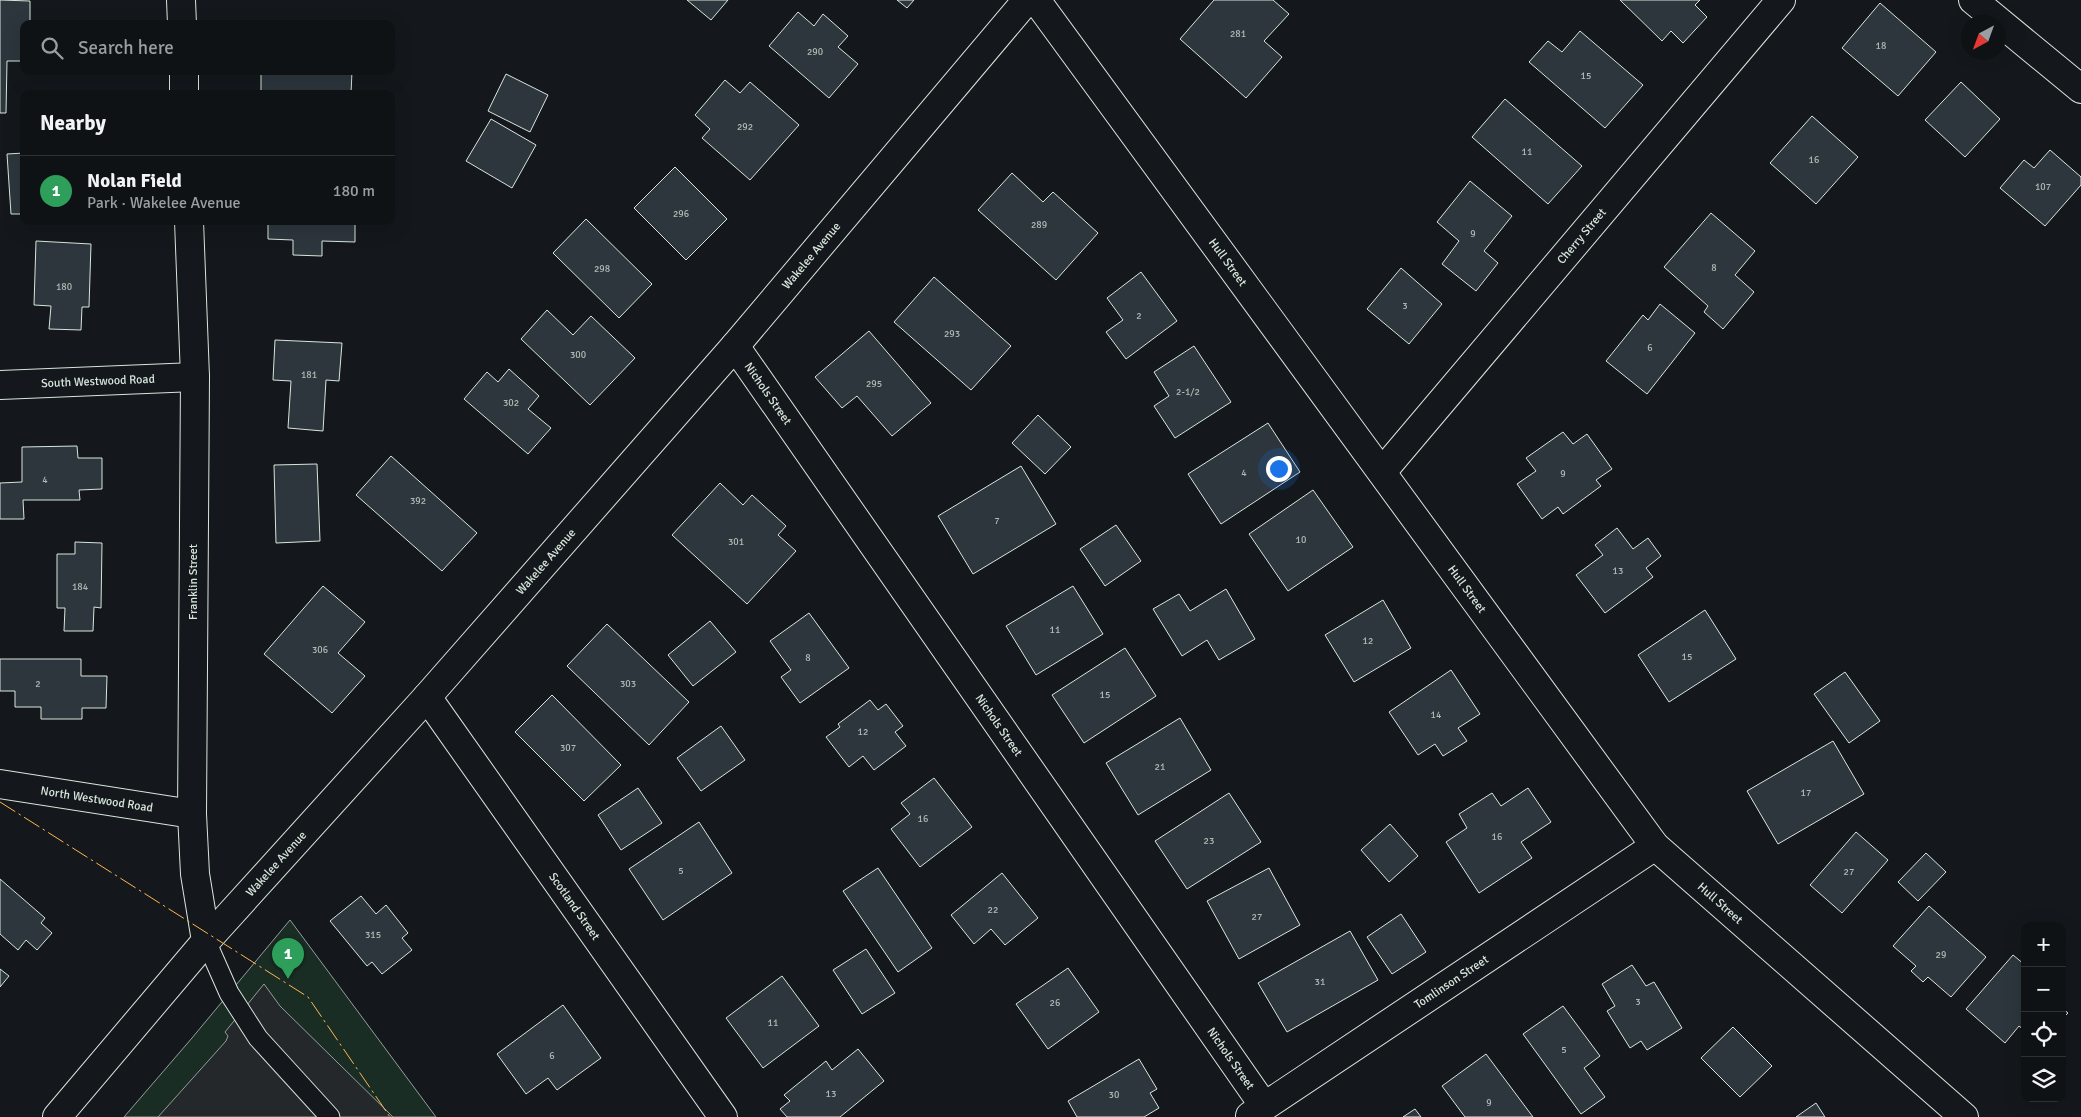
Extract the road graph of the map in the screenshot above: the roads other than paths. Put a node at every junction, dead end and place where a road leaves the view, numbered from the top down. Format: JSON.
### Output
{"nodes":[{"id":1,"x":181,"y":0,"type":"edge"},
{"id":2,"x":1026,"y":0,"type":"edge"},
{"id":3,"x":1036,"y":0,"type":"edge"},
{"id":4,"x":1781,"y":0,"type":"edge"},
{"id":5,"x":1973,"y":0,"type":"edge"},
{"id":6,"x":182,"y":20,"type":"edge"},
{"id":7,"x":184,"y":75,"type":"edge"},
{"id":8,"x":184,"y":90,"type":"edge"},
{"id":9,"x":2081,"y":90,"type":"edge"},
{"id":10,"x":189,"y":225,"type":"edge"},
{"id":11,"x":734,"y":346,"type":"junction"},
{"id":12,"x":195,"y":378,"type":"junction"},
{"id":13,"x":0,"y":385,"type":"edge"},
{"id":14,"x":1382,"y":472,"type":"junction"},
{"id":15,"x":427,"y":697,"type":"junction"},
{"id":16,"x":0,"y":784,"type":"edge"},
{"id":17,"x":192,"y":814,"type":"junction"},
{"id":18,"x":1655,"y":846,"type":"junction"},
{"id":19,"x":206,"y":941,"type":"junction"},
{"id":20,"x":1256,"y":1111,"type":"edge"},
{"id":21,"x":57,"y":1117,"type":"edge"},
{"id":22,"x":330,"y":1117,"type":"edge"},
{"id":23,"x":723,"y":1117,"type":"edge"},
{"id":24,"x":1964,"y":1117,"type":"edge"}],
"edges":[{"from":1,"to":6,"type":"street"},
{"from":2,"to":11,"type":"street","name":"Wakelee Avenue"},
{"from":3,"to":14,"type":"street","name":"Hull Street"},
{"from":4,"to":14,"type":"street","name":"Cherry Street"},
{"from":5,"to":9,"type":"street"},
{"from":7,"to":8,"type":"street"},
{"from":10,"to":12,"type":"street","name":"Franklin Street"},
{"from":11,"to":15,"type":"street","name":"Wakelee Avenue"},
{"from":11,"to":20,"type":"street","name":"Nichols Street"},
{"from":12,"to":13,"type":"street","name":"South Westwood Road"},
{"from":12,"to":17,"type":"street","name":"Franklin Street"},
{"from":14,"to":18,"type":"street","name":"Hull Street"},
{"from":15,"to":19,"type":"street","name":"Wakelee Avenue"},
{"from":15,"to":23,"type":"street","name":"Scotland Street"},
{"from":16,"to":17,"type":"street","name":"North Westwood Road"},
{"from":17,"to":19,"type":"street","name":"Franklin Street"},
{"from":18,"to":20,"type":"street","name":"Tomlinson Street"},
{"from":18,"to":24,"type":"street","name":"Hull Street"},
{"from":19,"to":21,"type":"street","name":"Wakelee Avenue"},
{"from":19,"to":22,"type":"lane"}]}
